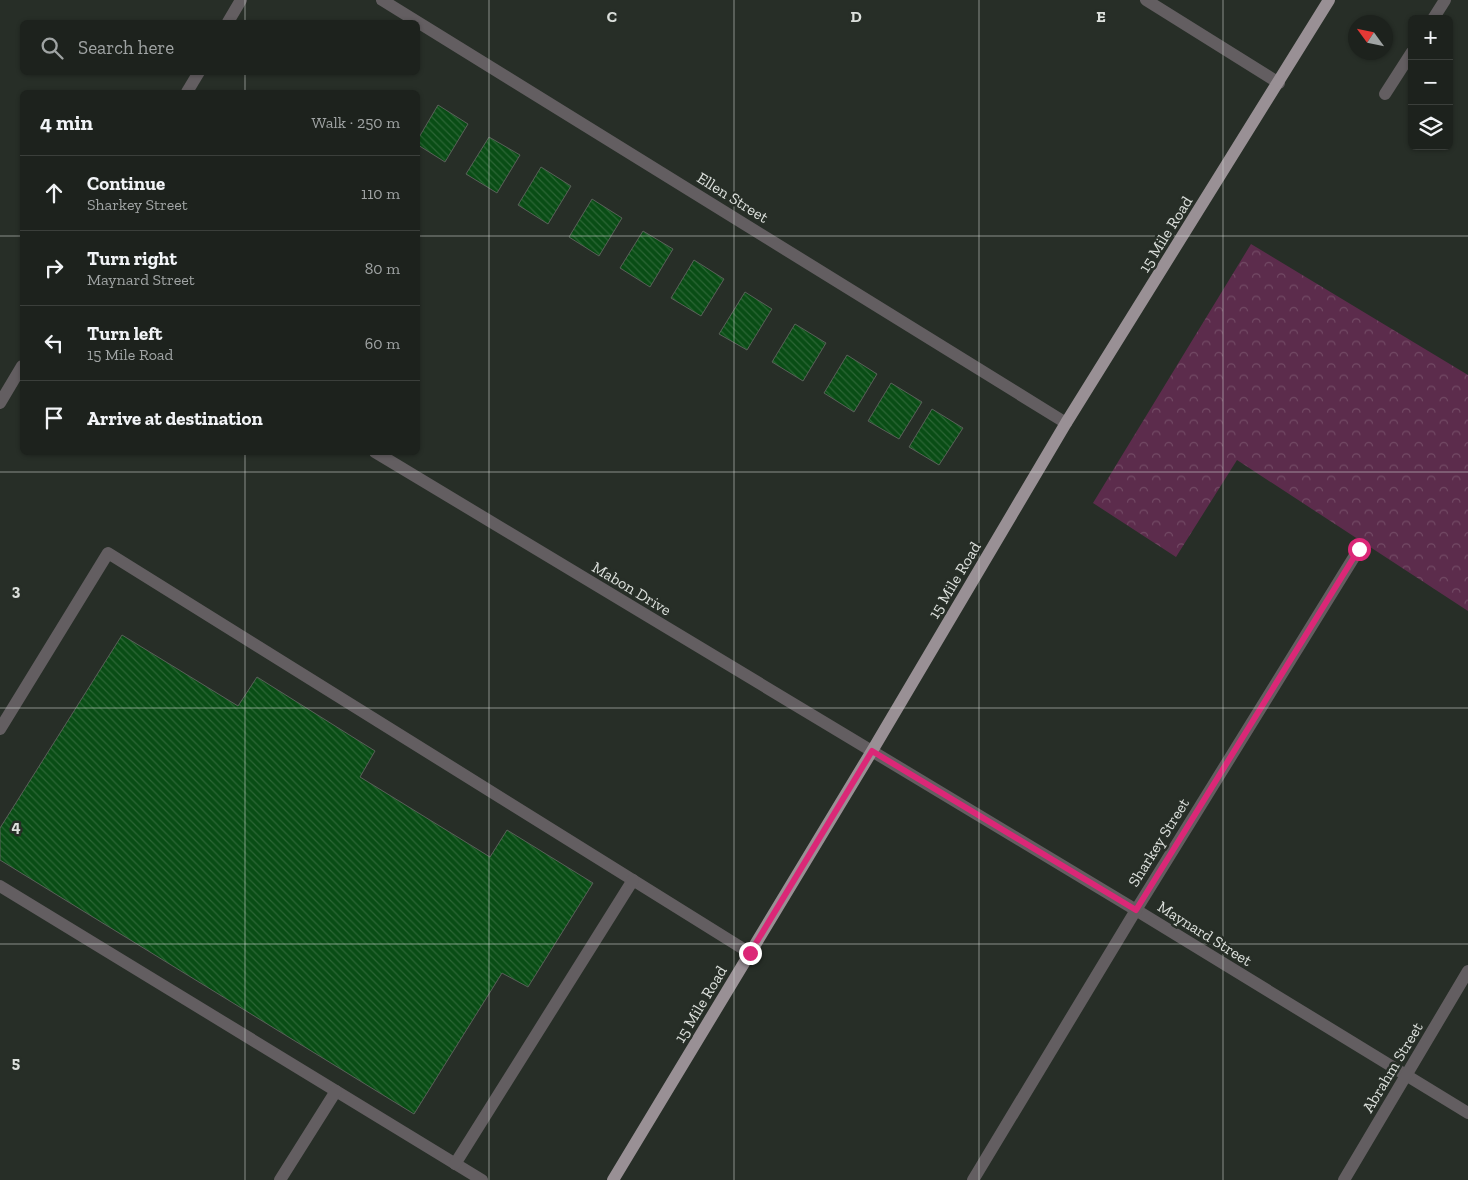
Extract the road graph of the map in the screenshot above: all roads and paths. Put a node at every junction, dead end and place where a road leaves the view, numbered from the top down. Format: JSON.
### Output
{"nodes":[{"id":1,"x":241,"y":0,"type":"edge"},
{"id":2,"x":382,"y":0,"type":"edge"},
{"id":3,"x":1146,"y":0,"type":"edge"},
{"id":4,"x":1329,"y":0,"type":"edge"},
{"id":5,"x":1445,"y":0,"type":"edge"},
{"id":6,"x":1436,"y":15,"type":"edge"},
{"id":7,"x":229,"y":20,"type":"edge"},
{"id":8,"x":414,"y":20,"type":"edge"},
{"id":9,"x":420,"y":23,"type":"edge"},
{"id":10,"x":1408,"y":58,"type":"edge"},
{"id":11,"x":197,"y":75,"type":"edge"},
{"id":12,"x":1279,"y":82,"type":"junction"},
{"id":13,"x":188,"y":90,"type":"edge"},
{"id":14,"x":1385,"y":94,"type":"dead end"},
{"id":15,"x":20,"y":369,"type":"edge"},
{"id":16,"x":0,"y":403,"type":"edge"},
{"id":17,"x":1066,"y":422,"type":"junction"},
{"id":18,"x":380,"y":455,"type":"edge"},
{"id":19,"x":1359,"y":549,"type":"dead end"},
{"id":20,"x":0,"y":729,"type":"edge"},
{"id":21,"x":872,"y":751,"type":"junction"},
{"id":22,"x":633,"y":880,"type":"junction"},
{"id":23,"x":0,"y":886,"type":"edge"},
{"id":24,"x":1136,"y":910,"type":"junction"},
{"id":25,"x":750,"y":953,"type":"junction"},
{"id":26,"x":1468,"y":971,"type":"edge"},
{"id":27,"x":1406,"y":1076,"type":"junction"},
{"id":28,"x":336,"y":1091,"type":"junction"},
{"id":29,"x":1468,"y":1113,"type":"edge"},
{"id":30,"x":455,"y":1164,"type":"junction"},
{"id":31,"x":280,"y":1180,"type":"edge"},
{"id":32,"x":482,"y":1180,"type":"edge"},
{"id":33,"x":613,"y":1180,"type":"edge"},
{"id":34,"x":973,"y":1180,"type":"edge"},
{"id":35,"x":1344,"y":1180,"type":"edge"}],
"edges":[{"from":1,"to":7,"type":"street"},
{"from":2,"to":8,"type":"street","name":"Ellen Street"},
{"from":3,"to":12,"type":"street"},
{"from":4,"to":12,"type":"main road","name":"15 Mile Road"},
{"from":5,"to":6,"type":"street"},
{"from":9,"to":17,"type":"street","name":"Ellen Street"},
{"from":10,"to":14,"type":"street"},
{"from":11,"to":13,"type":"street"},
{"from":12,"to":17,"type":"main road","name":"15 Mile Road"},
{"from":15,"to":16,"type":"street"},
{"from":17,"to":21,"type":"main road","name":"15 Mile Road"},
{"from":18,"to":21,"type":"street","name":"Mabon Drive"},
{"from":19,"to":24,"type":"street","name":"Sharkey Street"},
{"from":20,"to":22,"type":"street"},
{"from":21,"to":24,"type":"street","name":"Maynard Street"},
{"from":21,"to":25,"type":"main road","name":"15 Mile Road"},
{"from":22,"to":25,"type":"street"},
{"from":22,"to":30,"type":"street"},
{"from":23,"to":28,"type":"street"},
{"from":24,"to":27,"type":"street","name":"Maynard Street"},
{"from":24,"to":34,"type":"street","name":"Sharkey Street"},
{"from":25,"to":33,"type":"main road","name":"15 Mile Road"},
{"from":26,"to":27,"type":"street","name":"Abrahm Street"},
{"from":27,"to":29,"type":"street","name":"Maynard Street"},
{"from":27,"to":35,"type":"street","name":"Abrahm Street"},
{"from":28,"to":30,"type":"street"},
{"from":28,"to":31,"type":"street"},
{"from":30,"to":32,"type":"street"}]}
